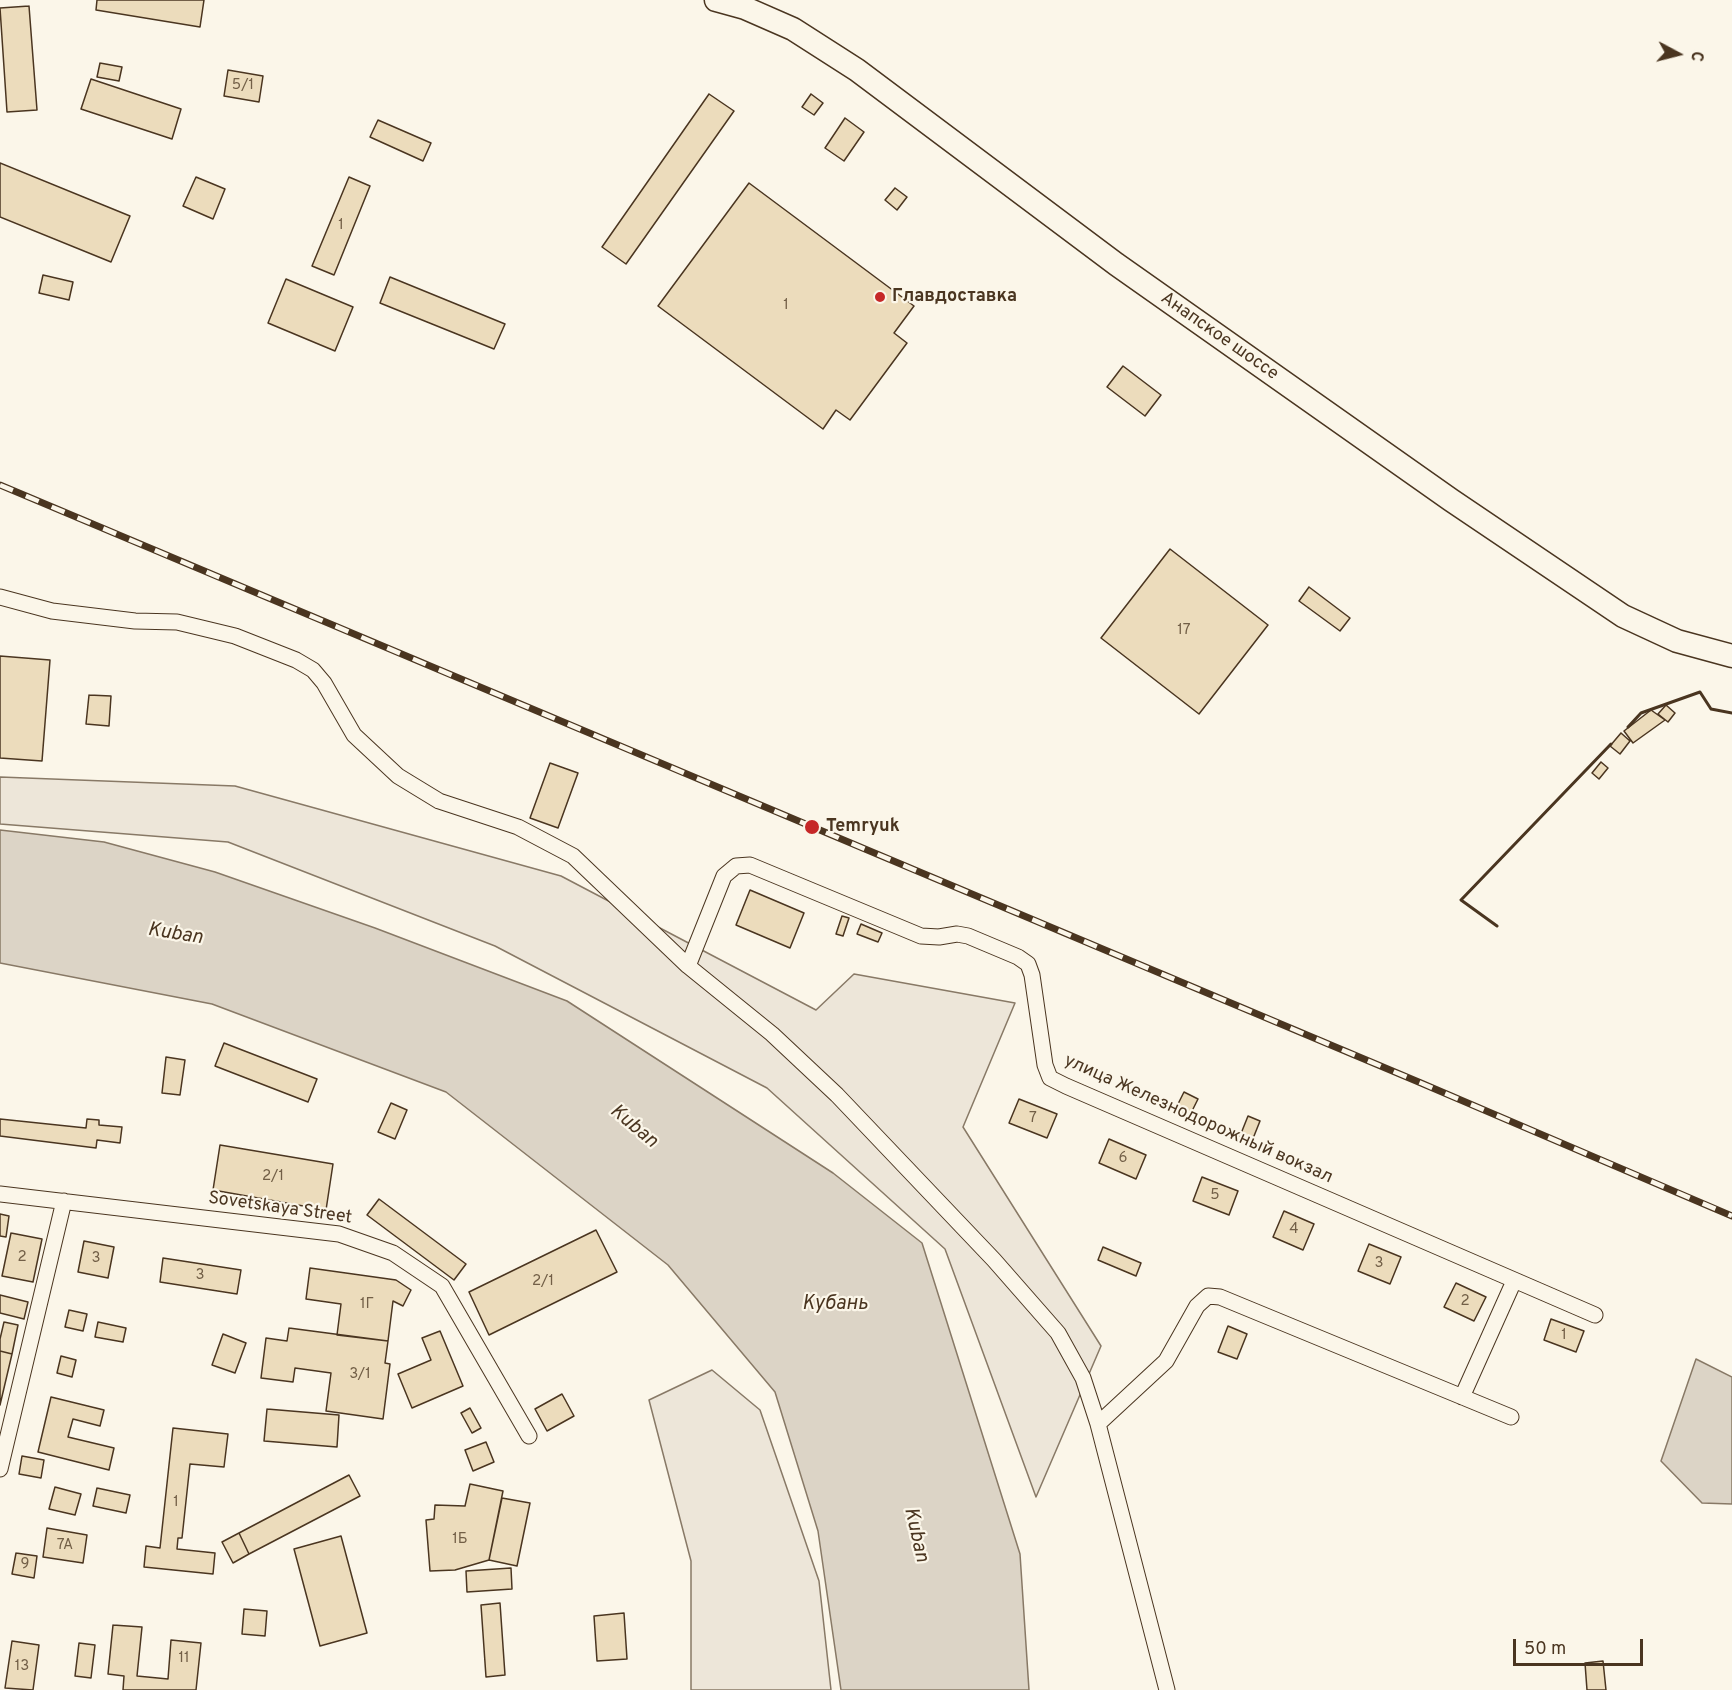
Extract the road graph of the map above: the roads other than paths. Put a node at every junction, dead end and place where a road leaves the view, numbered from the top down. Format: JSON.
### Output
{"nodes":[{"id":1,"x":716,"y":0,"type":"edge"},
{"id":2,"x":0,"y":597,"type":"edge"},
{"id":3,"x":1732,"y":656,"type":"edge"},
{"id":4,"x":688,"y":966,"type":"junction"},
{"id":5,"x":0,"y":1194,"type":"edge"},
{"id":6,"x":64,"y":1201,"type":"junction"},
{"id":7,"x":1514,"y":1281,"type":"junction"},
{"id":8,"x":1595,"y":1315,"type":"dead end"},
{"id":9,"x":1462,"y":1397,"type":"junction"},
{"id":10,"x":1510,"y":1417,"type":"dead end"},
{"id":11,"x":1098,"y":1424,"type":"junction"},
{"id":12,"x":529,"y":1436,"type":"dead end"},
{"id":13,"x":0,"y":1469,"type":"edge"},
{"id":14,"x":1167,"y":1690,"type":"edge"}],
"edges":[{"from":1,"to":3,"type":"street","name":"Анапское шоссе"},
{"from":2,"to":4,"type":"street"},
{"from":4,"to":7,"type":"street","name":"улица Железнодорожный вокзал"},
{"from":4,"to":11,"type":"street"},
{"from":5,"to":6,"type":"street","name":"Sovetskaya Street"},
{"from":6,"to":12,"type":"street","name":"Sovetskaya Street"},
{"from":6,"to":13,"type":"street"},
{"from":7,"to":8,"type":"street","name":"улица Железнодорожный вокзал"},
{"from":7,"to":9,"type":"street"},
{"from":9,"to":10,"type":"street"},
{"from":9,"to":11,"type":"street"},
{"from":11,"to":14,"type":"street"}]}
